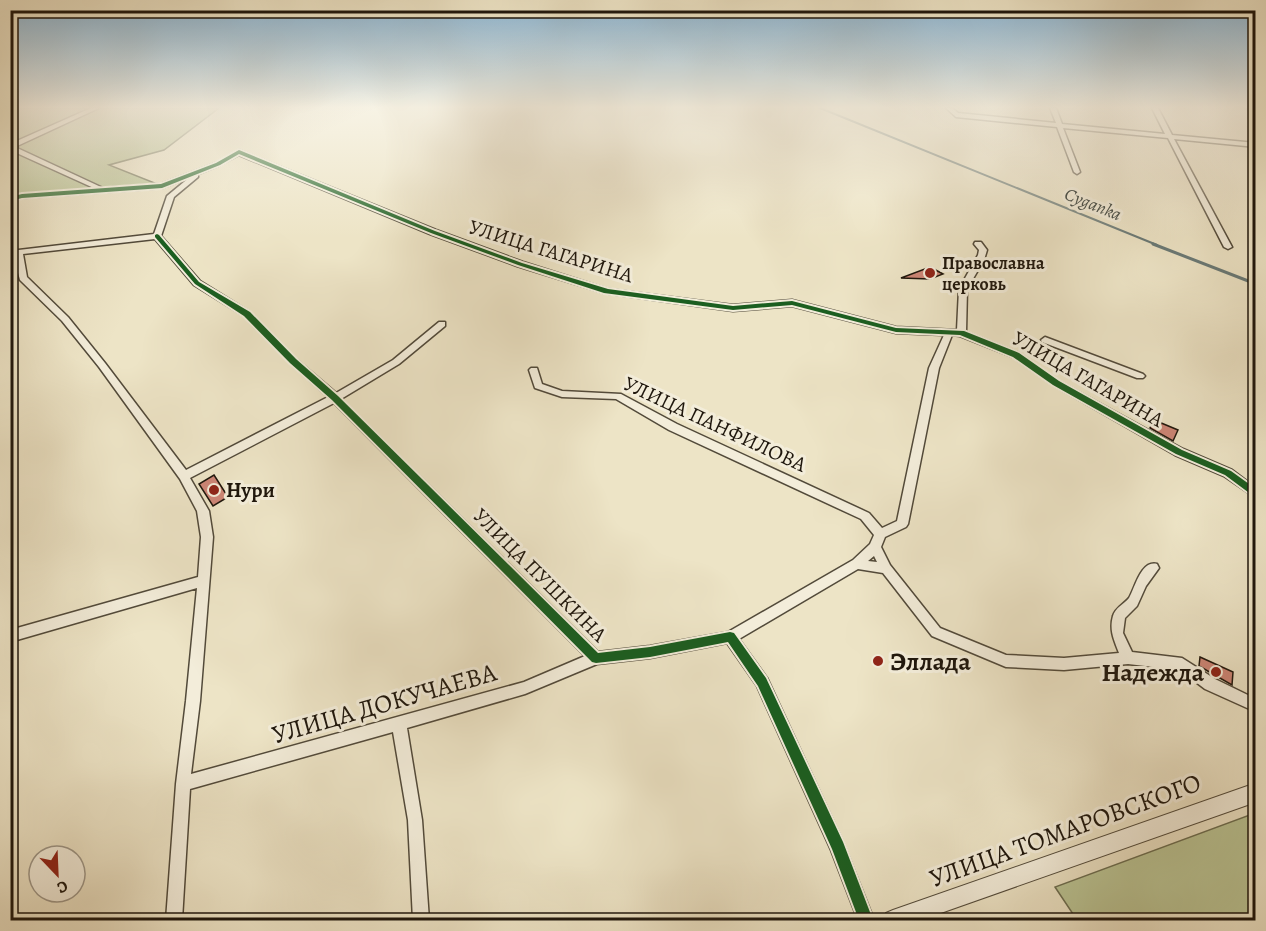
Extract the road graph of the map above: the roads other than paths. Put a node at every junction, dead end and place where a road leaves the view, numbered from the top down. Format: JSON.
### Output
{"nodes":[{"id":1,"x":20,"y":151,"type":"edge"},
{"id":2,"x":1069,"y":151,"type":"edge"},
{"id":3,"x":1179,"y":151,"type":"edge"},
{"id":4,"x":203,"y":169,"type":"junction"},
{"id":5,"x":1077,"y":172,"type":"dead end"},
{"id":6,"x":103,"y":189,"type":"junction"},
{"id":7,"x":10,"y":199,"type":"edge"},
{"id":8,"x":157,"y":236,"type":"junction"},
{"id":9,"x":978,"y":244,"type":"dead end"},
{"id":10,"x":1228,"y":247,"type":"dead end"},
{"id":11,"x":15,"y":253,"type":"edge"},
{"id":12,"x":442,"y":324,"type":"dead end"},
{"id":13,"x":949,"y":333,"type":"junction"},
{"id":14,"x":961,"y":333,"type":"junction"},
{"id":15,"x":1045,"y":340,"type":"dead end"},
{"id":16,"x":534,"y":370,"type":"dead end"},
{"id":17,"x":1140,"y":376,"type":"dead end"},
{"id":18,"x":335,"y":398,"type":"junction"},
{"id":19,"x":184,"y":476,"type":"junction"},
{"id":20,"x":1256,"y":494,"type":"edge"},
{"id":21,"x":880,"y":534,"type":"junction"},
{"id":22,"x":874,"y":547,"type":"junction"},
{"id":23,"x":857,"y":564,"type":"junction"},
{"id":24,"x":1152,"y":568,"type":"dead end"},
{"id":25,"x":886,"y":569,"type":"junction"},
{"id":26,"x":202,"y":581,"type":"junction"},
{"id":27,"x":10,"y":636,"type":"edge"},
{"id":28,"x":730,"y":637,"type":"junction"},
{"id":29,"x":596,"y":658,"type":"junction"},
{"id":30,"x":1128,"y":658,"type":"junction"},
{"id":31,"x":1256,"y":706,"type":"edge"},
{"id":32,"x":399,"y":724,"type":"junction"},
{"id":33,"x":183,"y":784,"type":"junction"},
{"id":34,"x":1256,"y":792,"type":"edge"},
{"id":35,"x":174,"y":921,"type":"edge"},
{"id":36,"x":421,"y":921,"type":"edge"},
{"id":37,"x":867,"y":921,"type":"edge"},
{"id":38,"x":893,"y":921,"type":"edge"}],
"edges":[{"from":1,"to":6,"type":"street"},
{"from":2,"to":5,"type":"street"},
{"from":3,"to":10,"type":"street"},
{"from":4,"to":6,"type":"street"},
{"from":4,"to":8,"type":"street"},
{"from":4,"to":13,"type":"street","name":"УЛИЦА ГАГАРИНА"},
{"from":6,"to":7,"type":"street"},
{"from":8,"to":11,"type":"street"},
{"from":8,"to":18,"type":"street","name":"УЛИЦА ПУШКИНА"},
{"from":9,"to":14,"type":"street"},
{"from":11,"to":19,"type":"street"},
{"from":12,"to":18,"type":"street"},
{"from":13,"to":14,"type":"street","name":"УЛИЦА ГАГАРИНА"},
{"from":13,"to":21,"type":"street"},
{"from":14,"to":20,"type":"street","name":"УЛИЦА ГАГАРИНА"},
{"from":15,"to":17,"type":"street"},
{"from":16,"to":21,"type":"street","name":"УЛИЦА ПАНФИЛОВА"},
{"from":18,"to":19,"type":"street"},
{"from":18,"to":29,"type":"street","name":"УЛИЦА ПУШКИНА"},
{"from":19,"to":26,"type":"street"},
{"from":21,"to":22,"type":"street"},
{"from":22,"to":23,"type":"street","name":"УЛИЦА ПУШКИНА"},
{"from":22,"to":25,"type":"street"},
{"from":23,"to":25,"type":"street"},
{"from":23,"to":28,"type":"street","name":"УЛИЦА ПУШКИНА"},
{"from":24,"to":30,"type":"street"},
{"from":25,"to":30,"type":"street"},
{"from":26,"to":27,"type":"street"},
{"from":26,"to":33,"type":"street"},
{"from":28,"to":29,"type":"street","name":"УЛИЦА ПУШКИНА"},
{"from":28,"to":37,"type":"street"},
{"from":29,"to":32,"type":"street","name":"УЛИЦА ДОКУЧАЕВА"},
{"from":30,"to":31,"type":"street"},
{"from":32,"to":33,"type":"street","name":"УЛИЦА ДОКУЧАЕВА"},
{"from":32,"to":36,"type":"street"},
{"from":33,"to":35,"type":"street"},
{"from":34,"to":38,"type":"street","name":"УЛИЦА ТОМАРОВСКОГО"}]}
